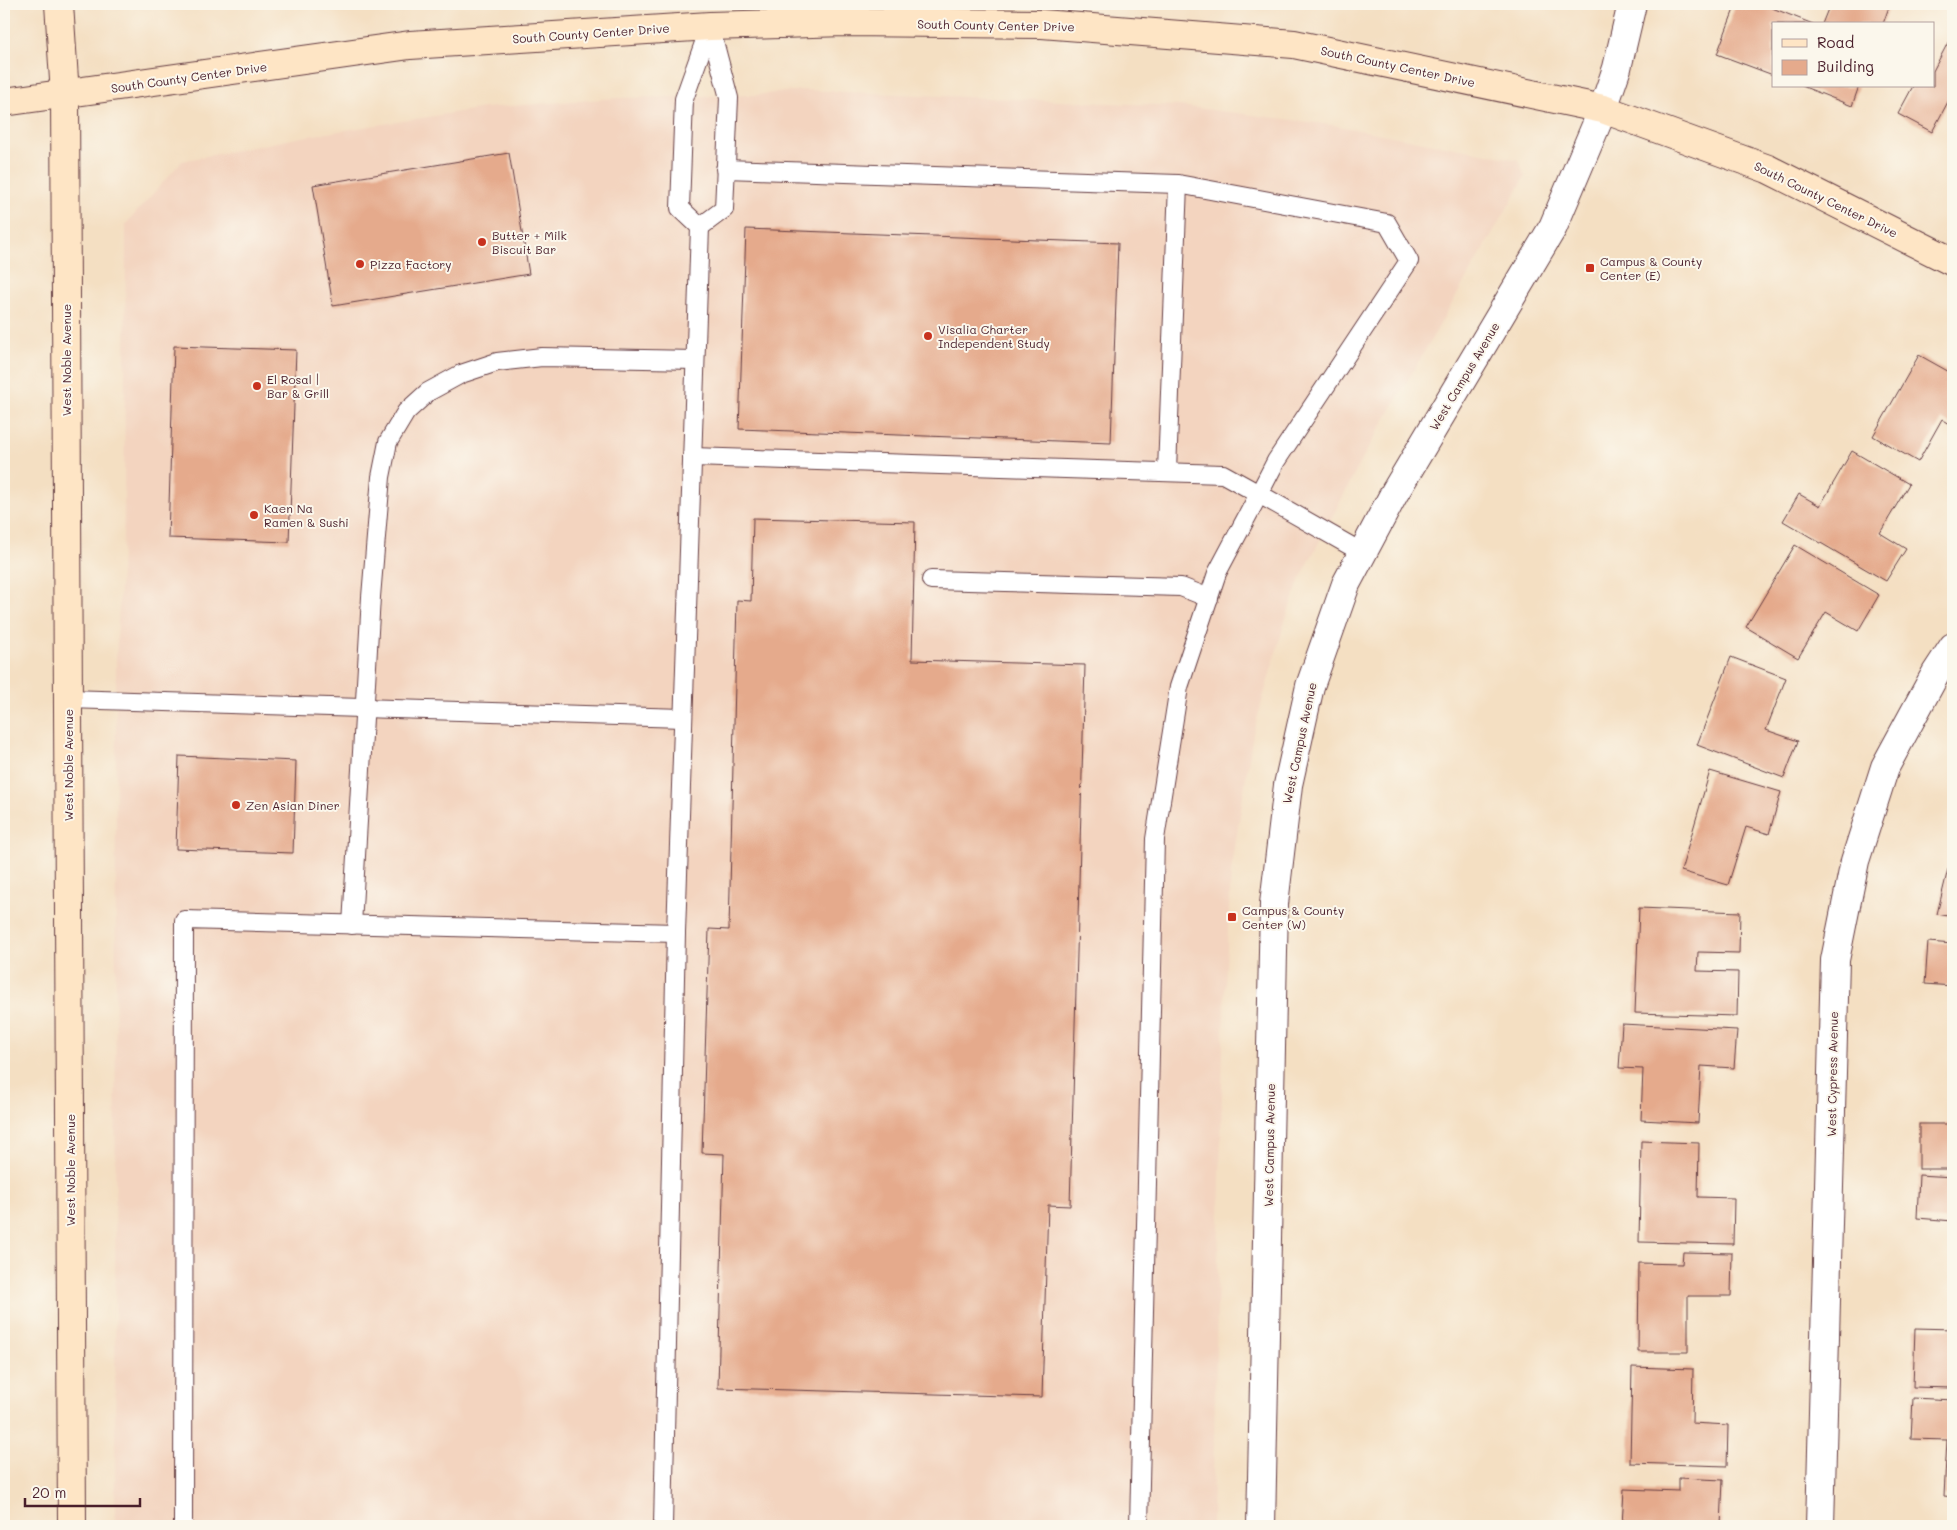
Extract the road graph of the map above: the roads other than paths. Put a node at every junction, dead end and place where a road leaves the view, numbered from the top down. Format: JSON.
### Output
{"nodes":[{"id":1,"x":59,"y":4,"type":"edge"},
{"id":2,"x":1632,"y":4,"type":"edge"},
{"id":3,"x":710,"y":26,"type":"junction"},
{"id":4,"x":65,"y":94,"type":"junction"},
{"id":5,"x":4,"y":102,"type":"edge"},
{"id":6,"x":1603,"y":109,"type":"junction"},
{"id":7,"x":725,"y":169,"type":"junction"},
{"id":8,"x":1178,"y":184,"type":"junction"},
{"id":9,"x":700,"y":227,"type":"junction"},
{"id":10,"x":1953,"y":262,"type":"edge"},
{"id":11,"x":695,"y":360,"type":"junction"},
{"id":12,"x":692,"y":457,"type":"junction"},
{"id":13,"x":1167,"y":471,"type":"junction"},
{"id":14,"x":1259,"y":494,"type":"junction"},
{"id":15,"x":1363,"y":553,"type":"junction"},
{"id":16,"x":930,"y":580,"type":"dead end"},
{"id":17,"x":1209,"y":598,"type":"junction"},
{"id":18,"x":1953,"y":647,"type":"edge"},
{"id":19,"x":68,"y":699,"type":"junction"},
{"id":20,"x":364,"y":708,"type":"junction"},
{"id":21,"x":683,"y":718,"type":"junction"},
{"id":22,"x":352,"y":925,"type":"junction"},
{"id":23,"x":676,"y":933,"type":"junction"},
{"id":24,"x":72,"y":1526,"type":"edge"},
{"id":25,"x":183,"y":1526,"type":"edge"},
{"id":26,"x":663,"y":1526,"type":"edge"},
{"id":27,"x":1139,"y":1526,"type":"edge"},
{"id":28,"x":1261,"y":1526,"type":"edge"},
{"id":29,"x":1820,"y":1526,"type":"edge"}],
"edges":[{"from":1,"to":4,"type":"street","name":"West Noble Avenue"},
{"from":2,"to":6,"type":"street","name":"West Campus Avenue"},
{"from":3,"to":4,"type":"street","name":"South County Center Drive"},
{"from":3,"to":6,"type":"street","name":"South County Center Drive"},
{"from":3,"to":7,"type":"lane"},
{"from":3,"to":9,"type":"lane"},
{"from":4,"to":5,"type":"street","name":"South County Center Drive"},
{"from":4,"to":19,"type":"street","name":"West Noble Avenue"},
{"from":6,"to":10,"type":"street","name":"South County Center Drive"},
{"from":6,"to":15,"type":"street","name":"West Campus Avenue"},
{"from":7,"to":8,"type":"lane"},
{"from":7,"to":9,"type":"lane"},
{"from":8,"to":13,"type":"lane"},
{"from":8,"to":14,"type":"lane"},
{"from":9,"to":11,"type":"lane"},
{"from":11,"to":12,"type":"lane"},
{"from":11,"to":20,"type":"lane"},
{"from":12,"to":13,"type":"lane"},
{"from":12,"to":21,"type":"lane"},
{"from":13,"to":14,"type":"lane"},
{"from":14,"to":15,"type":"lane"},
{"from":14,"to":17,"type":"lane"},
{"from":15,"to":28,"type":"street","name":"West Campus Avenue"},
{"from":16,"to":17,"type":"lane"},
{"from":17,"to":27,"type":"lane"},
{"from":18,"to":29,"type":"street","name":"West Cypress Avenue"},
{"from":19,"to":20,"type":"lane"},
{"from":19,"to":24,"type":"street","name":"West Noble Avenue"},
{"from":20,"to":21,"type":"lane"},
{"from":20,"to":22,"type":"lane"},
{"from":21,"to":23,"type":"lane"},
{"from":22,"to":23,"type":"lane"},
{"from":22,"to":25,"type":"lane"},
{"from":23,"to":26,"type":"lane"}]}
